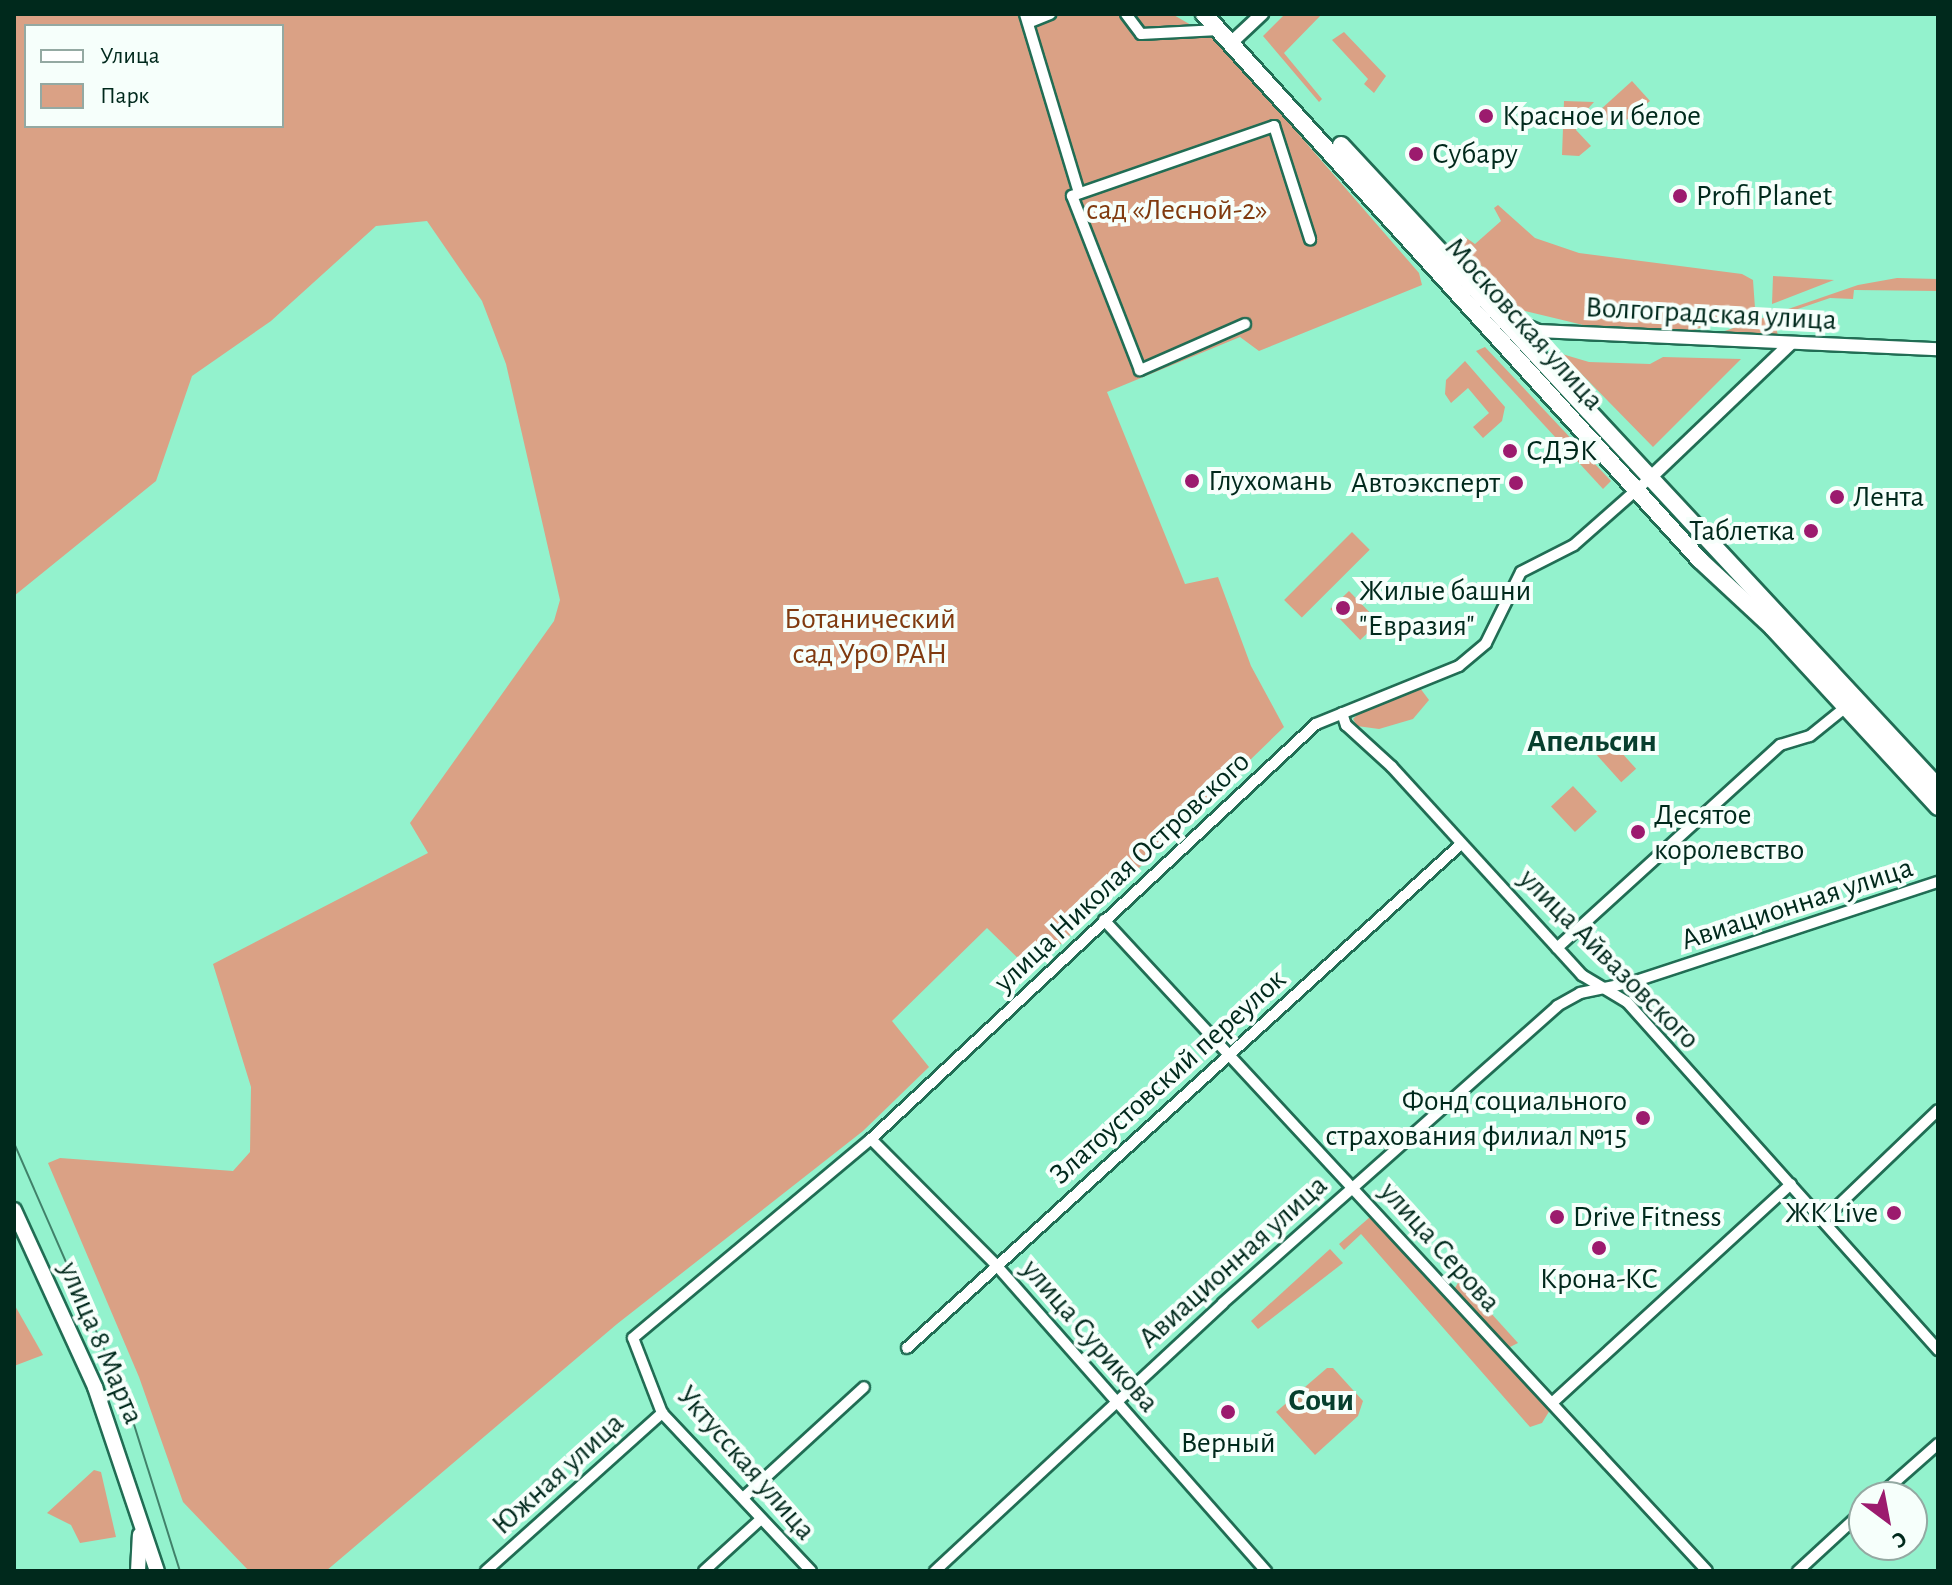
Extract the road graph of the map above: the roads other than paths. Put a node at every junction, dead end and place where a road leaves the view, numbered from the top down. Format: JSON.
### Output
{"nodes":[{"id":1,"x":1050,"y":14,"type":"edge"},
{"id":2,"x":1126,"y":14,"type":"edge"},
{"id":3,"x":1204,"y":14,"type":"edge"},
{"id":4,"x":1262,"y":14,"type":"edge"},
{"id":5,"x":1028,"y":18,"type":"edge"},
{"id":6,"x":1221,"y":21,"type":"edge"},
{"id":7,"x":1237,"y":37,"type":"junction"},
{"id":8,"x":1079,"y":193,"type":"junction"},
{"id":9,"x":1310,"y":239,"type":"dead end"},
{"id":10,"x":1503,"y":316,"type":"junction"},
{"id":11,"x":1245,"y":324,"type":"dead end"},
{"id":12,"x":1487,"y":327,"type":"junction"},
{"id":13,"x":1790,"y":344,"type":"junction"},
{"id":14,"x":1938,"y":349,"type":"edge"},
{"id":15,"x":1651,"y":477,"type":"junction"},
{"id":16,"x":1637,"y":490,"type":"junction"},
{"id":17,"x":1846,"y":707,"type":"junction"},
{"id":18,"x":1342,"y":713,"type":"junction"},
{"id":19,"x":1938,"y":787,"type":"edge"},
{"id":20,"x":1938,"y":807,"type":"edge"},
{"id":21,"x":1461,"y":844,"type":"junction"},
{"id":22,"x":1938,"y":882,"type":"edge"},
{"id":23,"x":1104,"y":920,"type":"junction"},
{"id":24,"x":1557,"y":948,"type":"junction"},
{"id":25,"x":1599,"y":988,"type":"junction"},
{"id":26,"x":1229,"y":1053,"type":"junction"},
{"id":27,"x":1938,"y":1110,"type":"edge"},
{"id":28,"x":871,"y":1139,"type":"junction"},
{"id":29,"x":1791,"y":1184,"type":"junction"},
{"id":30,"x":1352,"y":1186,"type":"junction"},
{"id":31,"x":14,"y":1210,"type":"edge"},
{"id":32,"x":1823,"y":1220,"type":"junction"},
{"id":33,"x":997,"y":1266,"type":"junction"},
{"id":34,"x":633,"y":1338,"type":"joint"},
{"id":35,"x":907,"y":1348,"type":"dead end"},
{"id":36,"x":1938,"y":1350,"type":"edge"},
{"id":37,"x":864,"y":1387,"type":"dead end"},
{"id":38,"x":1114,"y":1402,"type":"junction"},
{"id":39,"x":1552,"y":1403,"type":"junction"},
{"id":40,"x":662,"y":1413,"type":"junction"},
{"id":41,"x":1938,"y":1444,"type":"edge"},
{"id":42,"x":1896,"y":1481,"type":"edge"},
{"id":43,"x":743,"y":1498,"type":"junction"},
{"id":44,"x":135,"y":1499,"type":"junction"},
{"id":45,"x":761,"y":1519,"type":"junction"},
{"id":46,"x":1848,"y":1525,"type":"edge"},
{"id":47,"x":138,"y":1571,"type":"edge"},
{"id":48,"x":157,"y":1571,"type":"edge"},
{"id":49,"x":486,"y":1571,"type":"edge"},
{"id":50,"x":704,"y":1571,"type":"edge"},
{"id":51,"x":811,"y":1571,"type":"edge"},
{"id":52,"x":935,"y":1571,"type":"edge"},
{"id":53,"x":1266,"y":1571,"type":"edge"},
{"id":54,"x":1707,"y":1571,"type":"edge"},
{"id":55,"x":1798,"y":1571,"type":"edge"}],
"edges":[{"from":1,"to":5,"type":"street"},
{"from":2,"to":6,"type":"street"},
{"from":3,"to":6,"type":"main road","name":"Московская улица"},
{"from":4,"to":7,"type":"street"},
{"from":5,"to":8,"type":"street"},
{"from":6,"to":7,"type":"main road","name":"Московская улица"},
{"from":7,"to":10,"type":"main road","name":"Московская улица"},
{"from":7,"to":12,"type":"main road","name":"Московская улица"},
{"from":8,"to":9,"type":"street"},
{"from":8,"to":11,"type":"street"},
{"from":10,"to":12,"type":"street"},
{"from":10,"to":13,"type":"street","name":"Волгоградская улица"},
{"from":10,"to":15,"type":"main road","name":"Московская улица"},
{"from":12,"to":16,"type":"main road","name":"Московская улица"},
{"from":13,"to":14,"type":"street","name":"Волгоградская улица"},
{"from":13,"to":15,"type":"street"},
{"from":15,"to":16,"type":"street","name":"улица Николая Островского"},
{"from":15,"to":19,"type":"main road","name":"Московская улица"},
{"from":16,"to":17,"type":"main road","name":"Московская улица"},
{"from":16,"to":18,"type":"street","name":"улица Николая Островского"},
{"from":17,"to":20,"type":"main road","name":"Московская улица"},
{"from":17,"to":24,"type":"street"},
{"from":18,"to":21,"type":"street","name":"улица Айвазовского"},
{"from":18,"to":23,"type":"street","name":"улица Николая Островского"},
{"from":21,"to":24,"type":"street","name":"улица Айвазовского"},
{"from":21,"to":26,"type":"street","name":"Златоустовский переулок"},
{"from":22,"to":25,"type":"street","name":"Авиационная улица"},
{"from":23,"to":26,"type":"street","name":"улица Серова"},
{"from":23,"to":28,"type":"street","name":"улица Николая Островского"},
{"from":24,"to":25,"type":"street","name":"улица Айвазовского"},
{"from":25,"to":29,"type":"street","name":"улица Айвазовского"},
{"from":25,"to":30,"type":"street","name":"Авиационная улица"},
{"from":26,"to":30,"type":"street","name":"улица Серова"},
{"from":26,"to":33,"type":"street","name":"Златоустовский переулок"},
{"from":27,"to":32,"type":"street"},
{"from":28,"to":33,"type":"street","name":"улица Сурикова"},
{"from":28,"to":34,"type":"street","name":"улица Николая Островского"},
{"from":29,"to":32,"type":"street","name":"улица Айвазовского"},
{"from":29,"to":39,"type":"street"},
{"from":30,"to":38,"type":"street","name":"Авиационная улица"},
{"from":30,"to":39,"type":"street","name":"улица Серова"},
{"from":31,"to":44,"type":"main road","name":"улица 8 Марта"},
{"from":32,"to":36,"type":"street","name":"улица Айвазовского"},
{"from":33,"to":35,"type":"street","name":"Златоустовский переулок"},
{"from":33,"to":38,"type":"street","name":"улица Сурикова"},
{"from":34,"to":40,"type":"street","name":"Уктусская улица"},
{"from":37,"to":43,"type":"street"},
{"from":38,"to":52,"type":"street","name":"Авиационная улица"},
{"from":38,"to":53,"type":"street","name":"улица Сурикова"},
{"from":39,"to":54,"type":"street","name":"улица Серова"},
{"from":40,"to":43,"type":"street","name":"Уктусская улица"},
{"from":40,"to":49,"type":"street","name":"Южная улица"},
{"from":41,"to":42,"type":"street"},
{"from":43,"to":45,"type":"street","name":"Уктусская улица"},
{"from":44,"to":47,"type":"main road","name":"улица 8 Марта"},
{"from":44,"to":48,"type":"main road","name":"улица 8 Марта"},
{"from":45,"to":50,"type":"street"},
{"from":45,"to":51,"type":"street","name":"Уктусская улица"},
{"from":46,"to":55,"type":"street"}]}
